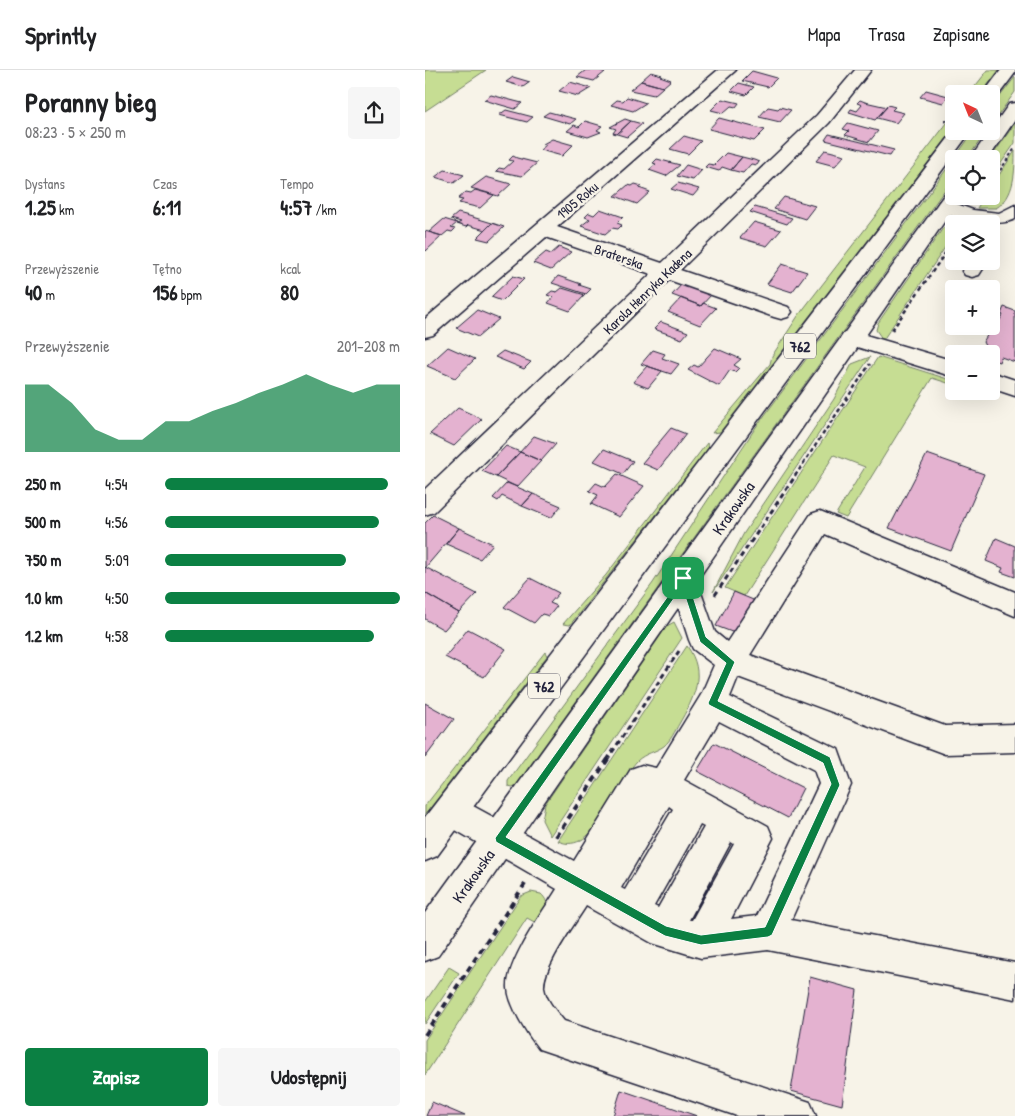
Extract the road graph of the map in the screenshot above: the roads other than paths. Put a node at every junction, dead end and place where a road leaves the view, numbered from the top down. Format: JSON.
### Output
{"nodes":[{"id":1,"x":728,"y":70,"type":"edge"},
{"id":2,"x":863,"y":70,"type":"edge"},
{"id":3,"x":1009,"y":70,"type":"edge"},
{"id":4,"x":998,"y":85,"type":"edge"},
{"id":5,"x":1015,"y":108,"type":"edge"},
{"id":6,"x":956,"y":140,"type":"edge"},
{"id":7,"x":985,"y":150,"type":"edge"},
{"id":8,"x":946,"y":205,"type":"edge"},
{"id":9,"x":956,"y":205,"type":"edge"},
{"id":10,"x":1008,"y":215,"type":"edge"},
{"id":11,"x":1000,"y":225,"type":"edge"},
{"id":12,"x":543,"y":229,"type":"junction"},
{"id":13,"x":667,"y":272,"type":"junction"},
{"id":14,"x":781,"y":312,"type":"dead end"},
{"id":15,"x":425,"y":330,"type":"edge"},
{"id":16,"x":852,"y":338,"type":"junction"},
{"id":17,"x":945,"y":366,"type":"edge"},
{"id":18,"x":1000,"y":383,"type":"edge"},
{"id":19,"x":1015,"y":388,"type":"edge"},
{"id":20,"x":425,"y":505,"type":"edge"},
{"id":21,"x":683,"y":578,"type":"junction"},
{"id":22,"x":1015,"y":604,"type":"edge"},
{"id":23,"x":730,"y":662,"type":"junction"},
{"id":24,"x":713,"y":703,"type":"junction"},
{"id":25,"x":1015,"y":738,"type":"edge"},
{"id":26,"x":663,"y":785,"type":"junction"},
{"id":27,"x":695,"y":803,"type":"junction"},
{"id":28,"x":451,"y":810,"type":"junction"},
{"id":29,"x":725,"y":821,"type":"junction"},
{"id":30,"x":499,"y":838,"type":"junction"},
{"id":31,"x":425,"y":844,"type":"edge"},
{"id":32,"x":589,"y":888,"type":"junction"},
{"id":33,"x":631,"y":913,"type":"junction"},
{"id":34,"x":665,"y":931,"type":"junction"},
{"id":35,"x":768,"y":932,"type":"junction"},
{"id":36,"x":701,"y":940,"type":"junction"},
{"id":37,"x":425,"y":944,"type":"edge"},
{"id":38,"x":1015,"y":981,"type":"edge"},
{"id":39,"x":796,"y":1116,"type":"edge"}],
"edges":[{"from":1,"to":12,"type":"main road","name":"1905 Roku"},
{"from":2,"to":13,"type":"main road","name":"Karola Henryka Kadena"},
{"from":3,"to":4,"type":"main road"},
{"from":5,"to":7,"type":"main road"},
{"from":6,"to":28,"type":"main road","number":"762"},
{"from":8,"to":16,"type":"main road","name":"Krakowska","number":"762"},
{"from":9,"to":10,"type":"main road"},
{"from":10,"to":11,"type":"main road"},
{"from":12,"to":13,"type":"main road","name":"Braterska"},
{"from":12,"to":15,"type":"main road","name":"1905 Roku"},
{"from":13,"to":14,"type":"main road","name":"Braterska"},
{"from":13,"to":20,"type":"main road","name":"Karola Henryka Kadena"},
{"from":16,"to":17,"type":"main road"},
{"from":16,"to":21,"type":"main road","name":"Krakowska","number":"762"},
{"from":18,"to":19,"type":"main road"},
{"from":21,"to":23,"type":"main road"},
{"from":21,"to":30,"type":"main road","name":"Krakowska","number":"762"},
{"from":22,"to":23,"type":"main road"},
{"from":23,"to":24,"type":"main road"},
{"from":23,"to":25,"type":"main road"},
{"from":24,"to":26,"type":"main road"},
{"from":24,"to":35,"type":"main road"},
{"from":26,"to":27,"type":"main road"},
{"from":26,"to":32,"type":"main road"},
{"from":27,"to":29,"type":"main road"},
{"from":27,"to":33,"type":"main road"},
{"from":28,"to":30,"type":"main road"},
{"from":28,"to":31,"type":"main road","number":"762"},
{"from":29,"to":34,"type":"main road"},
{"from":29,"to":36,"type":"main road"},
{"from":30,"to":32,"type":"main road"},
{"from":30,"to":37,"type":"main road","name":"Krakowska","number":"762"},
{"from":32,"to":33,"type":"main road"},
{"from":32,"to":39,"type":"main road"},
{"from":33,"to":34,"type":"main road"},
{"from":34,"to":36,"type":"main road"},
{"from":35,"to":36,"type":"main road"},
{"from":35,"to":38,"type":"main road"}]}
